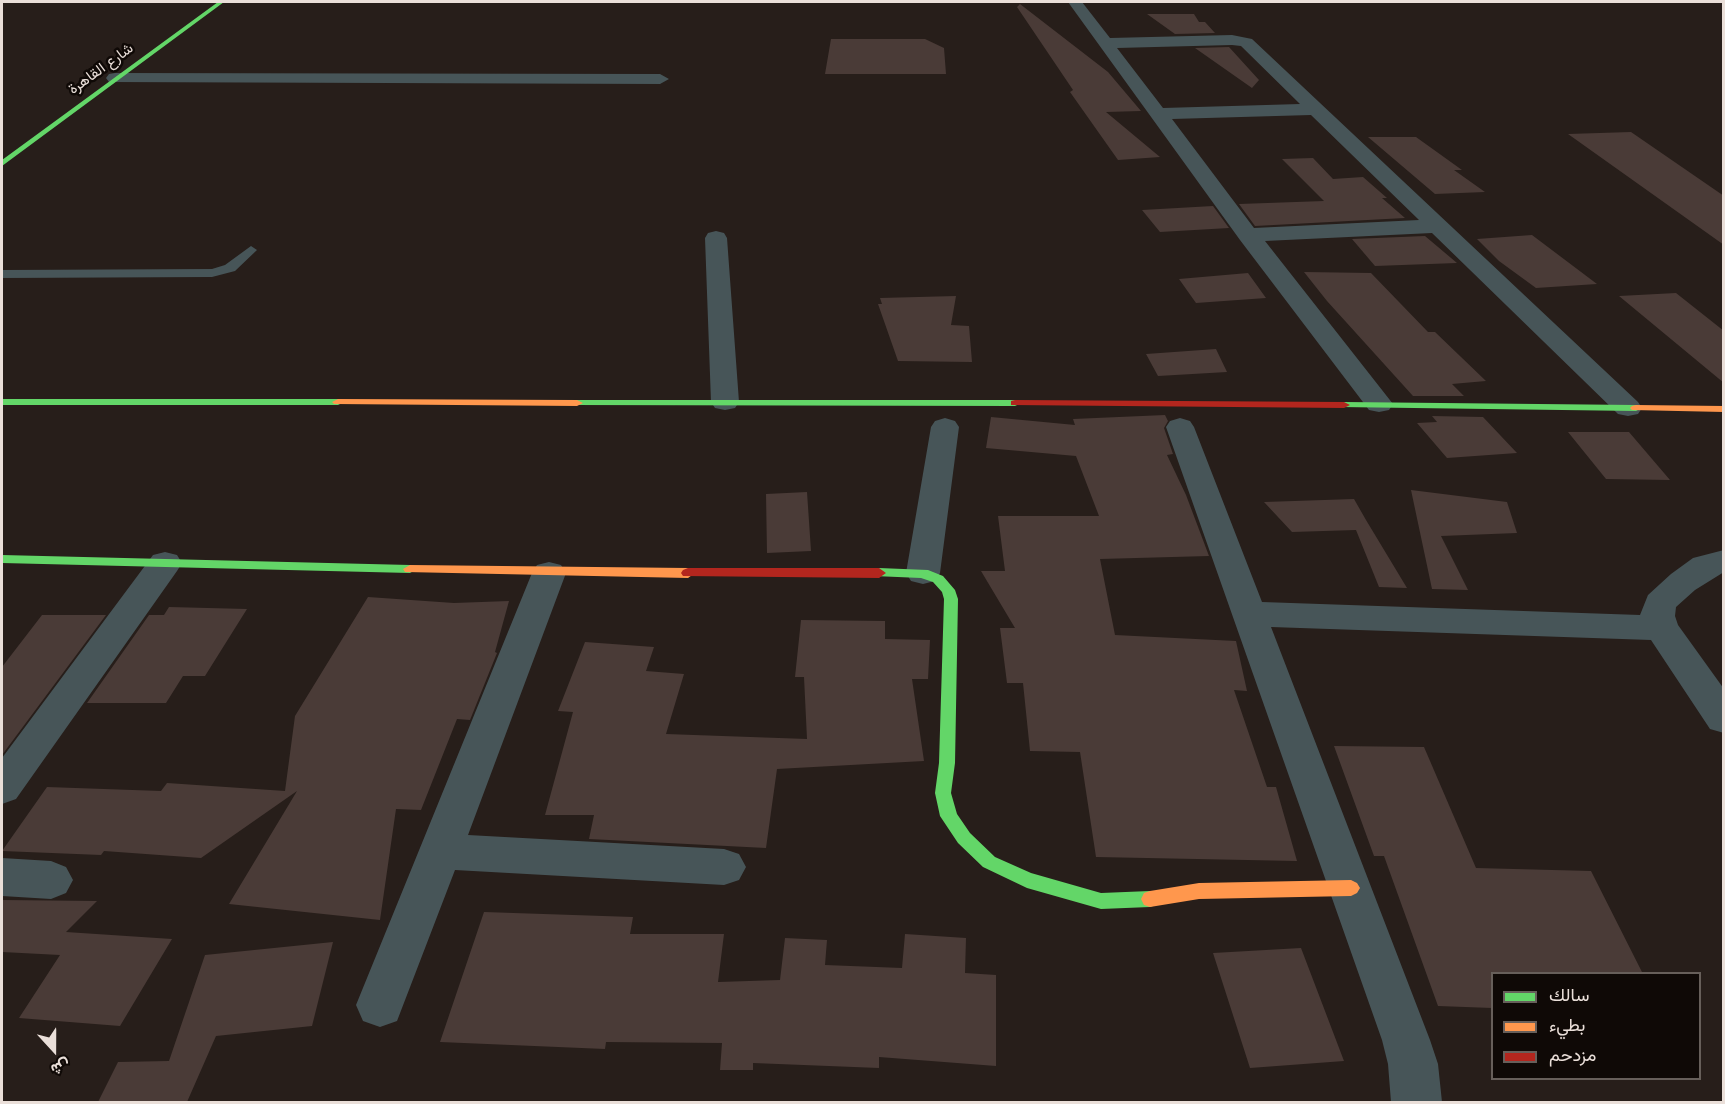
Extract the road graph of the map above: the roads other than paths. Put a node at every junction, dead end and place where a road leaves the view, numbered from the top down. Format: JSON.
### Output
{"nodes":[{"id":1,"x":221,"y":2,"type":"edge"},
{"id":2,"x":1075,"y":2,"type":"edge"},
{"id":3,"x":1106,"y":43,"type":"junction"},
{"id":4,"x":116,"y":78,"type":"junction"},
{"id":5,"x":660,"y":79,"type":"dead end"},
{"id":6,"x":1316,"y":109,"type":"junction"},
{"id":7,"x":1158,"y":114,"type":"junction"},
{"id":8,"x":2,"y":164,"type":"edge"},
{"id":9,"x":1439,"y":226,"type":"junction"},
{"id":10,"x":1248,"y":235,"type":"junction"},
{"id":11,"x":716,"y":238,"type":"dead end"},
{"id":12,"x":250,"y":250,"type":"dead end"},
{"id":13,"x":2,"y":274,"type":"edge"},
{"id":14,"x":2,"y":402,"type":"edge"},
{"id":15,"x":725,"y":402,"type":"junction"},
{"id":16,"x":1379,"y":404,"type":"junction"},
{"id":17,"x":1628,"y":408,"type":"junction"},
{"id":18,"x":1724,"y":409,"type":"edge"},
{"id":19,"x":945,"y":427,"type":"dead end"},
{"id":20,"x":1180,"y":427,"type":"dead end"},
{"id":21,"x":2,"y":559,"type":"edge"},
{"id":22,"x":1724,"y":561,"type":"edge"},
{"id":23,"x":165,"y":563,"type":"junction"},
{"id":24,"x":549,"y":573,"type":"junction"},
{"id":25,"x":923,"y":573,"type":"junction"},
{"id":26,"x":1251,"y":614,"type":"junction"},
{"id":27,"x":1661,"y":628,"type":"junction"},
{"id":28,"x":1724,"y":719,"type":"edge"},
{"id":29,"x":2,"y":788,"type":"edge"},
{"id":30,"x":440,"y":851,"type":"junction"},
{"id":31,"x":724,"y":867,"type":"dead end"},
{"id":32,"x":2,"y":878,"type":"edge"},
{"id":33,"x":51,"y":880,"type":"dead end"},
{"id":34,"x":1351,"y":888,"type":"junction"},
{"id":35,"x":380,"y":1005,"type":"dead end"},
{"id":36,"x":1417,"y":1102,"type":"edge"}],
"edges":[{"from":1,"to":4,"type":"street","name":"شارع القاهرة"},
{"from":2,"to":3,"type":"street"},
{"from":3,"to":6,"type":"street"},
{"from":3,"to":7,"type":"street"},
{"from":4,"to":5,"type":"street"},
{"from":4,"to":8,"type":"street","name":"شارع القاهرة"},
{"from":6,"to":7,"type":"street"},
{"from":6,"to":9,"type":"street"},
{"from":7,"to":10,"type":"street"},
{"from":9,"to":10,"type":"street"},
{"from":9,"to":17,"type":"street"},
{"from":10,"to":16,"type":"street"},
{"from":11,"to":15,"type":"street"},
{"from":12,"to":13,"type":"lane"},
{"from":14,"to":15,"type":"street"},
{"from":15,"to":16,"type":"street"},
{"from":16,"to":17,"type":"street"},
{"from":17,"to":18,"type":"street"},
{"from":19,"to":25,"type":"street"},
{"from":20,"to":26,"type":"street"},
{"from":21,"to":23,"type":"street"},
{"from":22,"to":27,"type":"street"},
{"from":23,"to":24,"type":"street"},
{"from":23,"to":29,"type":"street"},
{"from":24,"to":25,"type":"street"},
{"from":24,"to":30,"type":"street"},
{"from":25,"to":34,"type":"street"},
{"from":26,"to":27,"type":"street"},
{"from":26,"to":34,"type":"street"},
{"from":27,"to":28,"type":"street"},
{"from":30,"to":31,"type":"street"},
{"from":30,"to":35,"type":"street"},
{"from":32,"to":33,"type":"street"},
{"from":34,"to":36,"type":"street"}]}
